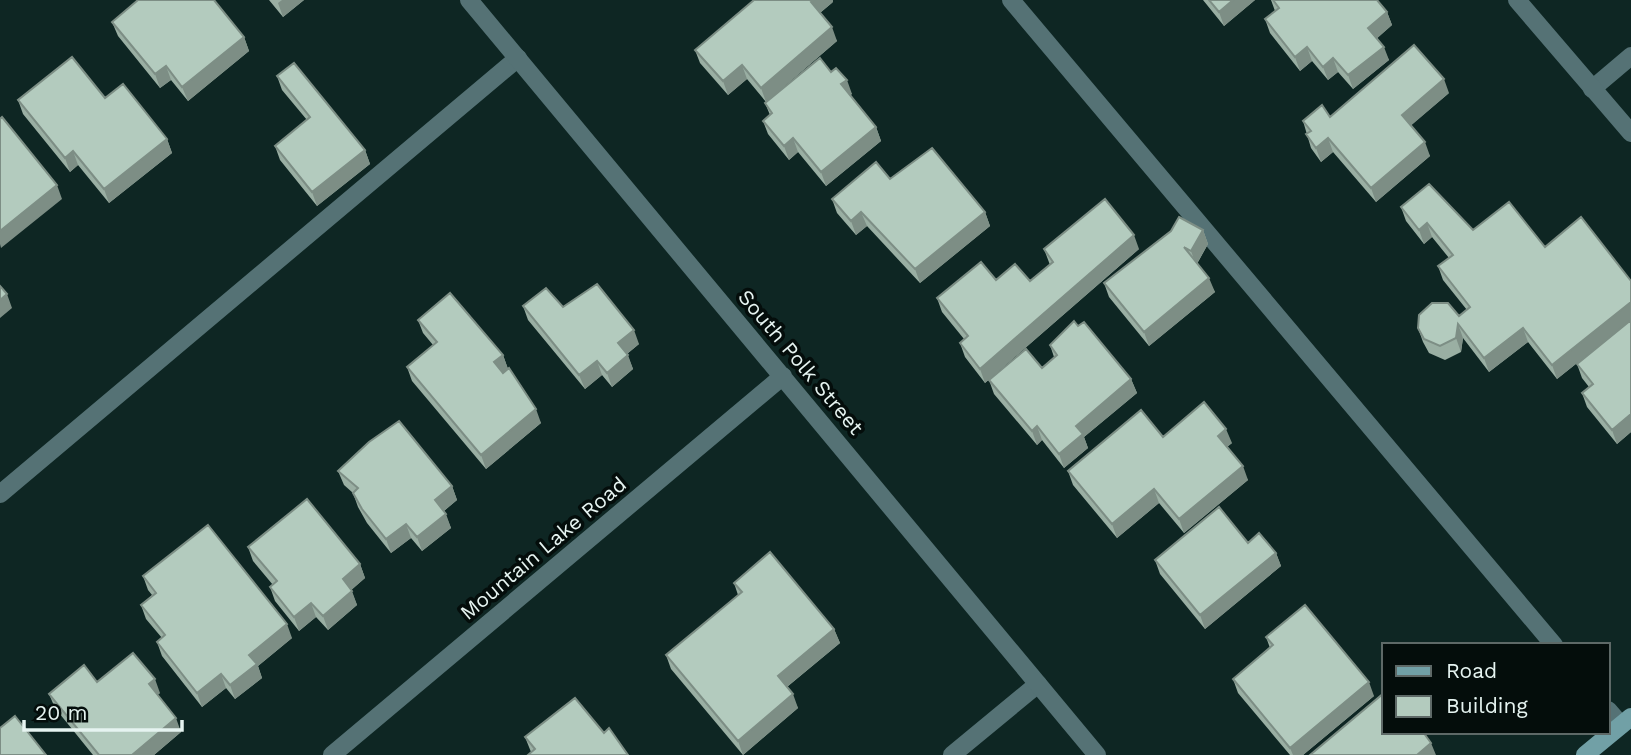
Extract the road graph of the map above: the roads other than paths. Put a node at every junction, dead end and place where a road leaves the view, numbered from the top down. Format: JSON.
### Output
{"nodes":[{"id":1,"x":469,"y":0,"type":"edge"},
{"id":2,"x":1011,"y":0,"type":"edge"},
{"id":3,"x":1517,"y":0,"type":"edge"},
{"id":4,"x":1631,"y":56,"type":"edge"},
{"id":5,"x":518,"y":58,"type":"junction"},
{"id":6,"x":1592,"y":89,"type":"junction"},
{"id":7,"x":1631,"y":133,"type":"edge"},
{"id":8,"x":783,"y":376,"type":"junction"},
{"id":9,"x":0,"y":494,"type":"edge"},
{"id":10,"x":1551,"y":643,"type":"edge"},
{"id":11,"x":1038,"y":684,"type":"junction"},
{"id":12,"x":1610,"y":711,"type":"edge"},
{"id":13,"x":1626,"y":721,"type":"edge"},
{"id":14,"x":332,"y":755,"type":"edge"},
{"id":15,"x":952,"y":755,"type":"edge"},
{"id":16,"x":1097,"y":755,"type":"edge"},
{"id":17,"x":1585,"y":755,"type":"edge"}],
"edges":[{"from":1,"to":5,"type":"street","name":"South Polk Street"},
{"from":2,"to":10,"type":"street"},
{"from":3,"to":6,"type":"street"},
{"from":4,"to":6,"type":"street"},
{"from":5,"to":8,"type":"street","name":"South Polk Street"},
{"from":5,"to":9,"type":"street"},
{"from":6,"to":7,"type":"street"},
{"from":8,"to":11,"type":"street","name":"South Polk Street"},
{"from":8,"to":14,"type":"street","name":"Mountain Lake Road"},
{"from":11,"to":15,"type":"street"},
{"from":11,"to":16,"type":"street","name":"South Polk Street"},
{"from":12,"to":13,"type":"street"},
{"from":13,"to":17,"type":"main road"}]}
